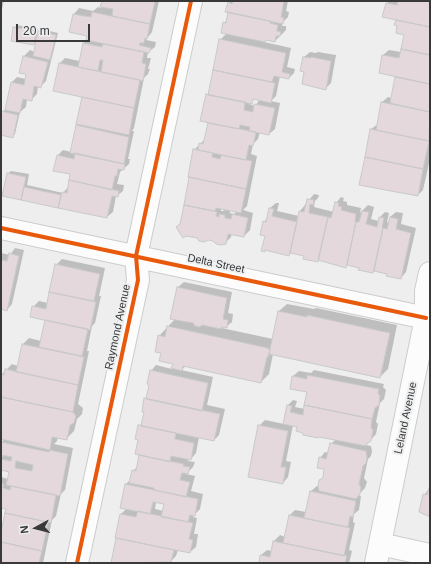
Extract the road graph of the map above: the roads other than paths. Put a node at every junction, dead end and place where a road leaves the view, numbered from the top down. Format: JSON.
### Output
{"nodes":[{"id":1,"x":191,"y":1,"type":"edge"},
{"id":2,"x":1,"y":228,"type":"edge"},
{"id":3,"x":136,"y":256,"type":"junction"},
{"id":4,"x":430,"y":273,"type":"edge"},
{"id":5,"x":426,"y":318,"type":"junction"},
{"id":6,"x":378,"y":553,"type":"edge"},
{"id":7,"x":430,"y":555,"type":"edge"},
{"id":8,"x":77,"y":563,"type":"edge"}],
"edges":[{"from":1,"to":3,"type":"street","name":"Raymond Avenue"},
{"from":2,"to":3,"type":"street","name":"Delta Street"},
{"from":3,"to":5,"type":"street","name":"Delta Street"},
{"from":3,"to":8,"type":"street","name":"Raymond Avenue"},
{"from":4,"to":5,"type":"street","name":"Leland Avenue"},
{"from":5,"to":6,"type":"street","name":"Leland Avenue"},
{"from":6,"to":7,"type":"street"}]}
